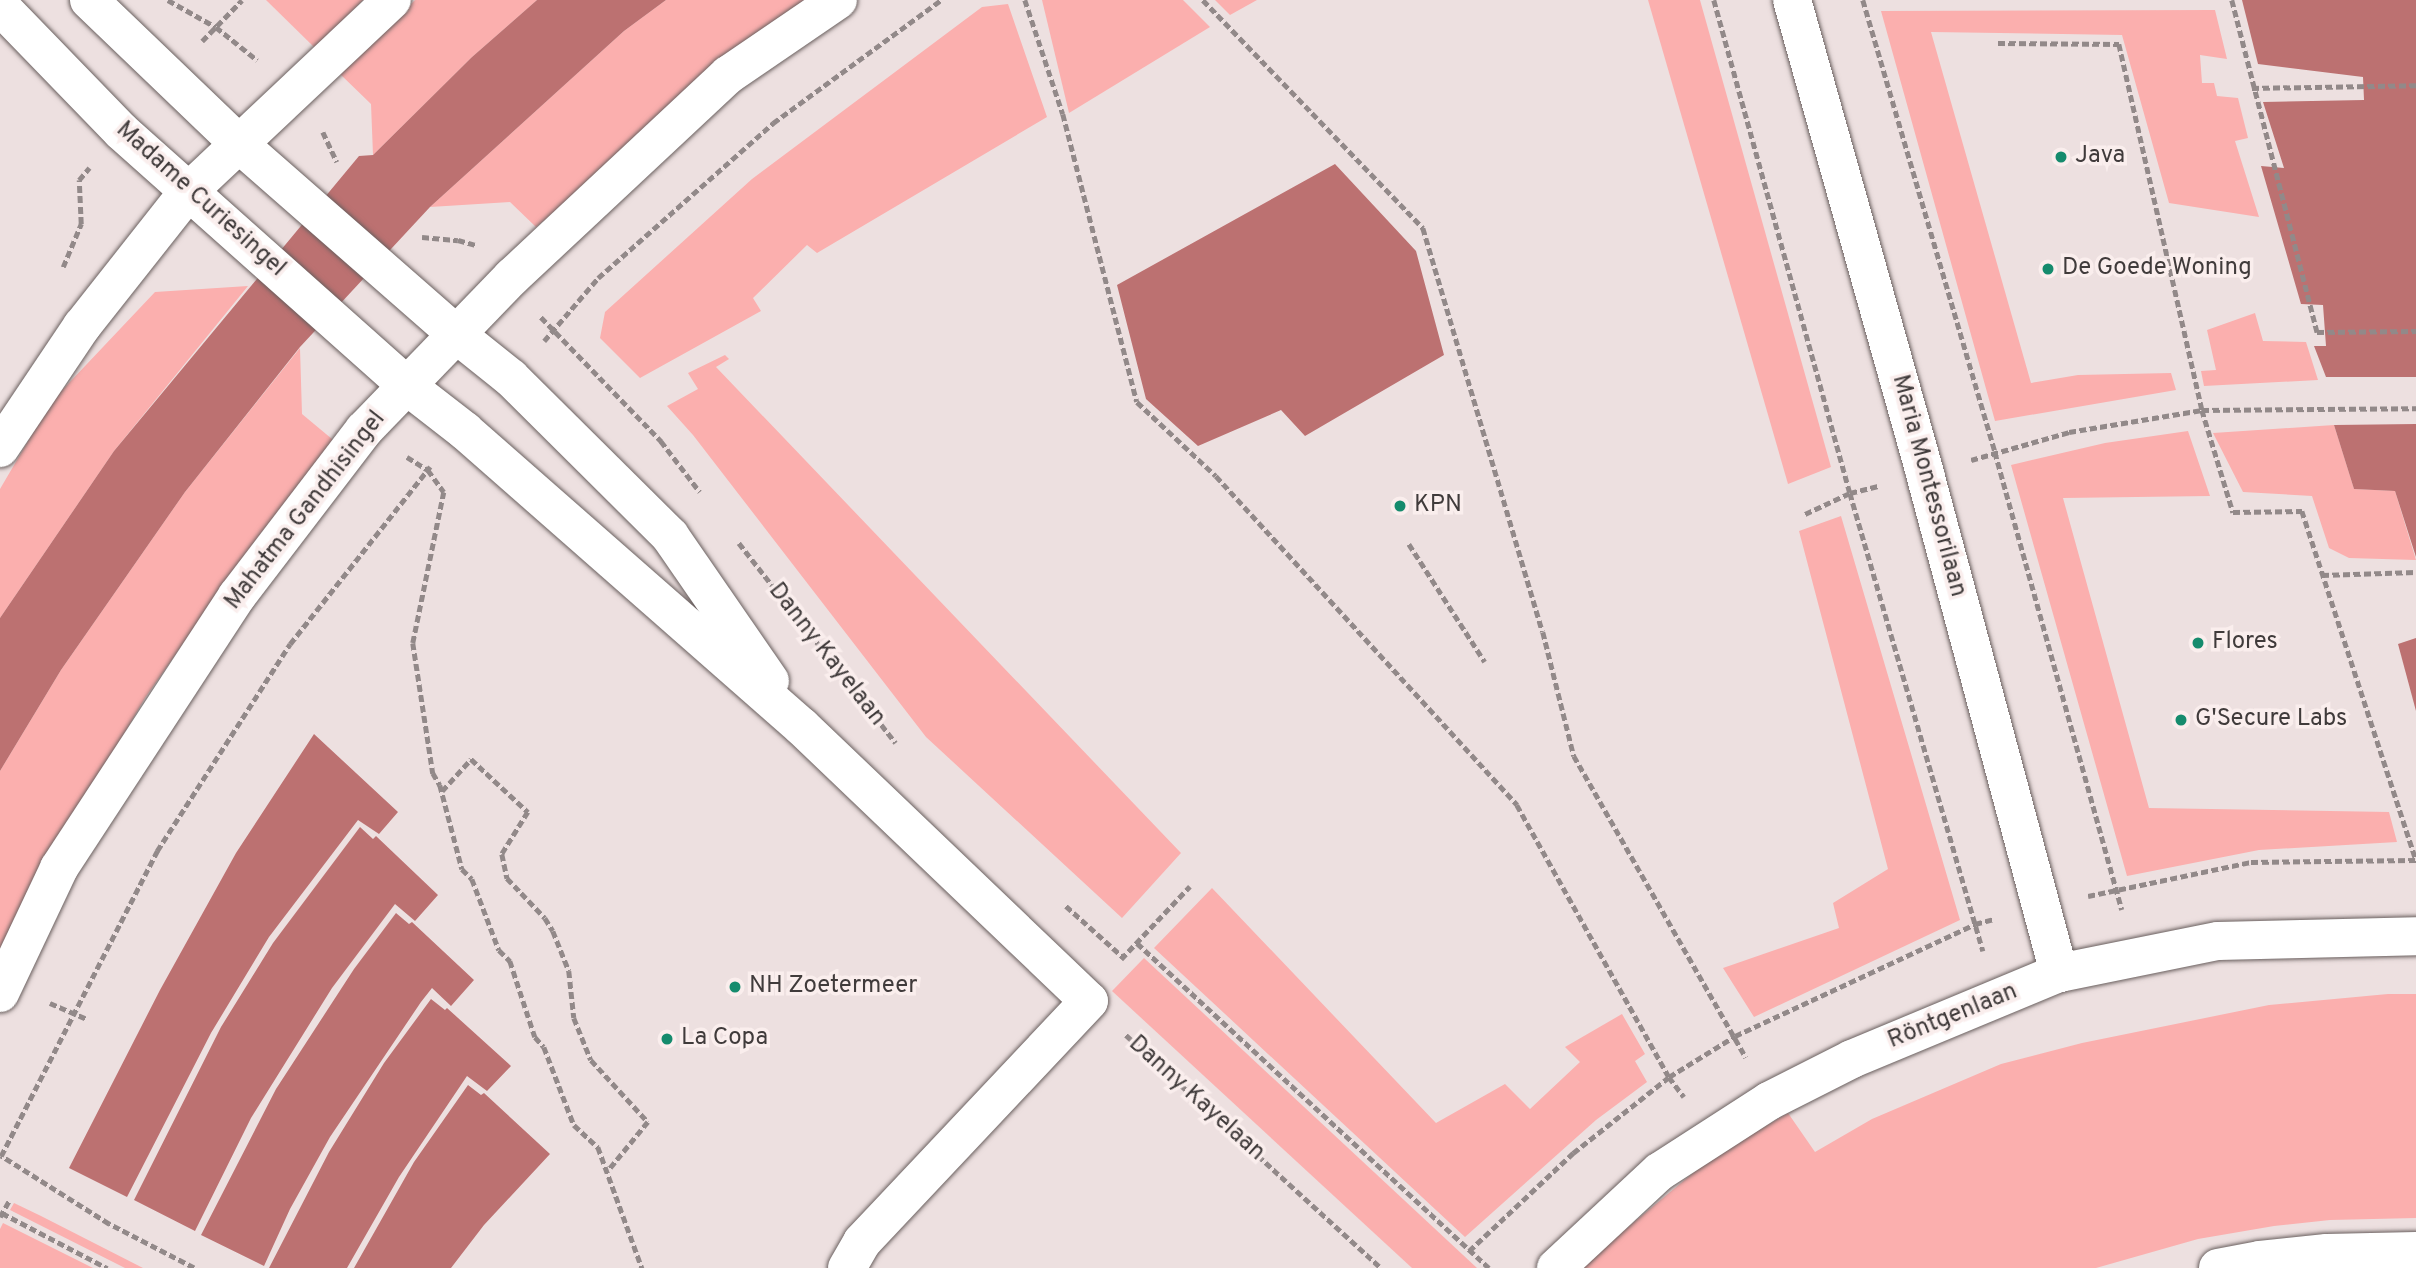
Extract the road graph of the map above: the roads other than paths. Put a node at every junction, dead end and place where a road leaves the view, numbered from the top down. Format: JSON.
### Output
{"nodes":[{"id":1,"x":89,"y":0,"type":"edge"},
{"id":2,"x":392,"y":0,"type":"edge"},
{"id":3,"x":838,"y":0,"type":"edge"},
{"id":4,"x":1792,"y":0,"type":"edge"},
{"id":5,"x":0,"y":6,"type":"edge"},
{"id":6,"x":239,"y":144,"type":"junction"},
{"id":7,"x":188,"y":192,"type":"junction"},
{"id":8,"x":456,"y":334,"type":"junction"},
{"id":9,"x":407,"y":386,"type":"junction"},
{"id":10,"x":0,"y":448,"type":"edge"},
{"id":11,"x":801,"y":726,"type":"junction"},
{"id":12,"x":2416,"y":936,"type":"edge"},
{"id":13,"x":2059,"y":973,"type":"junction"},
{"id":14,"x":0,"y":993,"type":"edge"},
{"id":15,"x":2416,"y":1251,"type":"edge"},
{"id":16,"x":847,"y":1268,"type":"edge"},
{"id":17,"x":1556,"y":1268,"type":"edge"},
{"id":18,"x":2218,"y":1268,"type":"edge"}],
"edges":[{"from":1,"to":6,"type":"street"},
{"from":2,"to":6,"type":"street"},
{"from":3,"to":8,"type":"street","name":"Mahatma Gandhisingel"},
{"from":4,"to":13,"type":"street","name":"Maria Montessorilaan"},
{"from":5,"to":7,"type":"street","name":"Madame Curiesingel"},
{"from":6,"to":7,"type":"street"},
{"from":6,"to":8,"type":"street"},
{"from":7,"to":9,"type":"street","name":"Madame Curiesingel"},
{"from":7,"to":10,"type":"street"},
{"from":8,"to":9,"type":"street","name":"Mahatma Gandhisingel"},
{"from":8,"to":11,"type":"street"},
{"from":9,"to":11,"type":"street"},
{"from":9,"to":14,"type":"street","name":"Mahatma Gandhisingel"},
{"from":11,"to":16,"type":"street"},
{"from":12,"to":13,"type":"street","name":"Röntgenlaan"},
{"from":13,"to":17,"type":"street","name":"Röntgenlaan"},
{"from":15,"to":18,"type":"street"}]}
